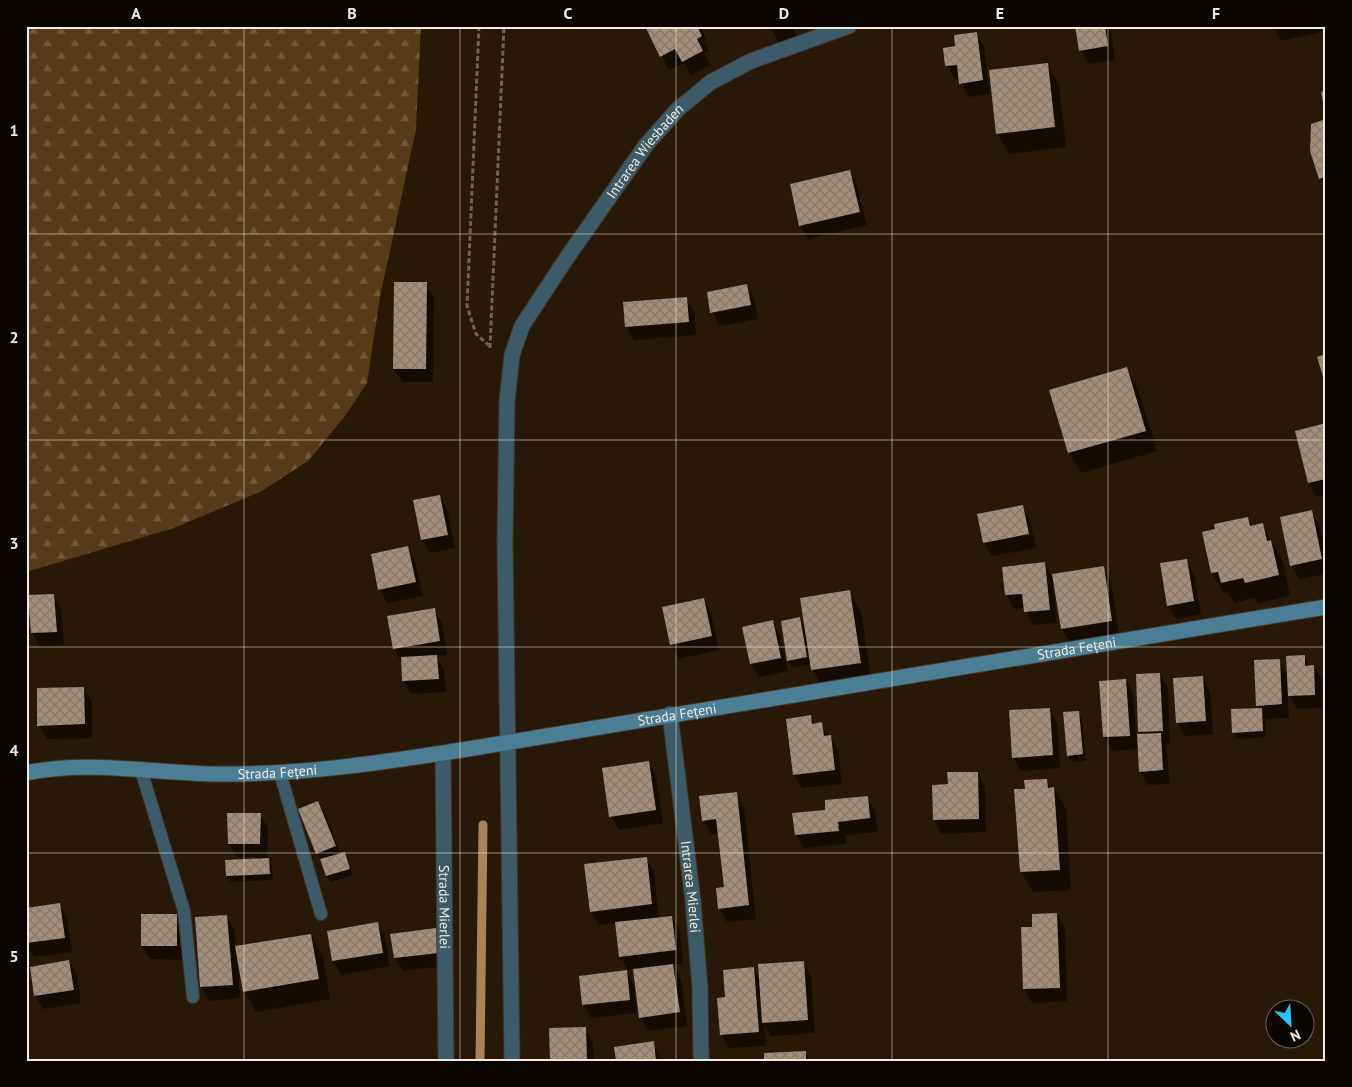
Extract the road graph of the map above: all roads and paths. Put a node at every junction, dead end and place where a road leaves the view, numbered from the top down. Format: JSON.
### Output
{"nodes":[{"id":1,"x":479,"y":26,"type":"edge"},
{"id":2,"x":849,"y":26,"type":"edge"},
{"id":3,"x":512,"y":355,"type":"junction"},
{"id":4,"x":1326,"y":607,"type":"edge"},
{"id":5,"x":670,"y":714,"type":"junction"},
{"id":6,"x":509,"y":742,"type":"junction"},
{"id":7,"x":443,"y":753,"type":"junction"},
{"id":8,"x":141,"y":770,"type":"junction"},
{"id":9,"x":26,"y":773,"type":"edge"},
{"id":10,"x":280,"y":773,"type":"junction"},
{"id":11,"x":320,"y":914,"type":"dead end"},
{"id":12,"x":193,"y":997,"type":"dead end"},
{"id":13,"x":446,"y":1061,"type":"edge"},
{"id":14,"x":512,"y":1061,"type":"edge"},
{"id":15,"x":701,"y":1061,"type":"edge"}],
"edges":[{"from":1,"to":3,"type":"path"},
{"from":2,"to":3,"type":"street","name":"Intrarea Wiesbaden"},
{"from":3,"to":6,"type":"street","name":"Intrarea Wiesbaden"},
{"from":4,"to":5,"type":"street","name":"Strada Fețeni"},
{"from":5,"to":6,"type":"street","name":"Strada Fețeni"},
{"from":5,"to":15,"type":"street","name":"Intrarea Mierlei"},
{"from":6,"to":7,"type":"street","name":"Strada Fețeni"},
{"from":6,"to":14,"type":"street","name":"Intrarea Wiesbaden"},
{"from":7,"to":10,"type":"street","name":"Strada Fețeni"},
{"from":7,"to":13,"type":"street","name":"Strada Mierlei"},
{"from":8,"to":9,"type":"street","name":"Strada Fețeni"},
{"from":8,"to":10,"type":"street","name":"Strada Fețeni"},
{"from":8,"to":12,"type":"lane"},
{"from":10,"to":11,"type":"lane"}]}
